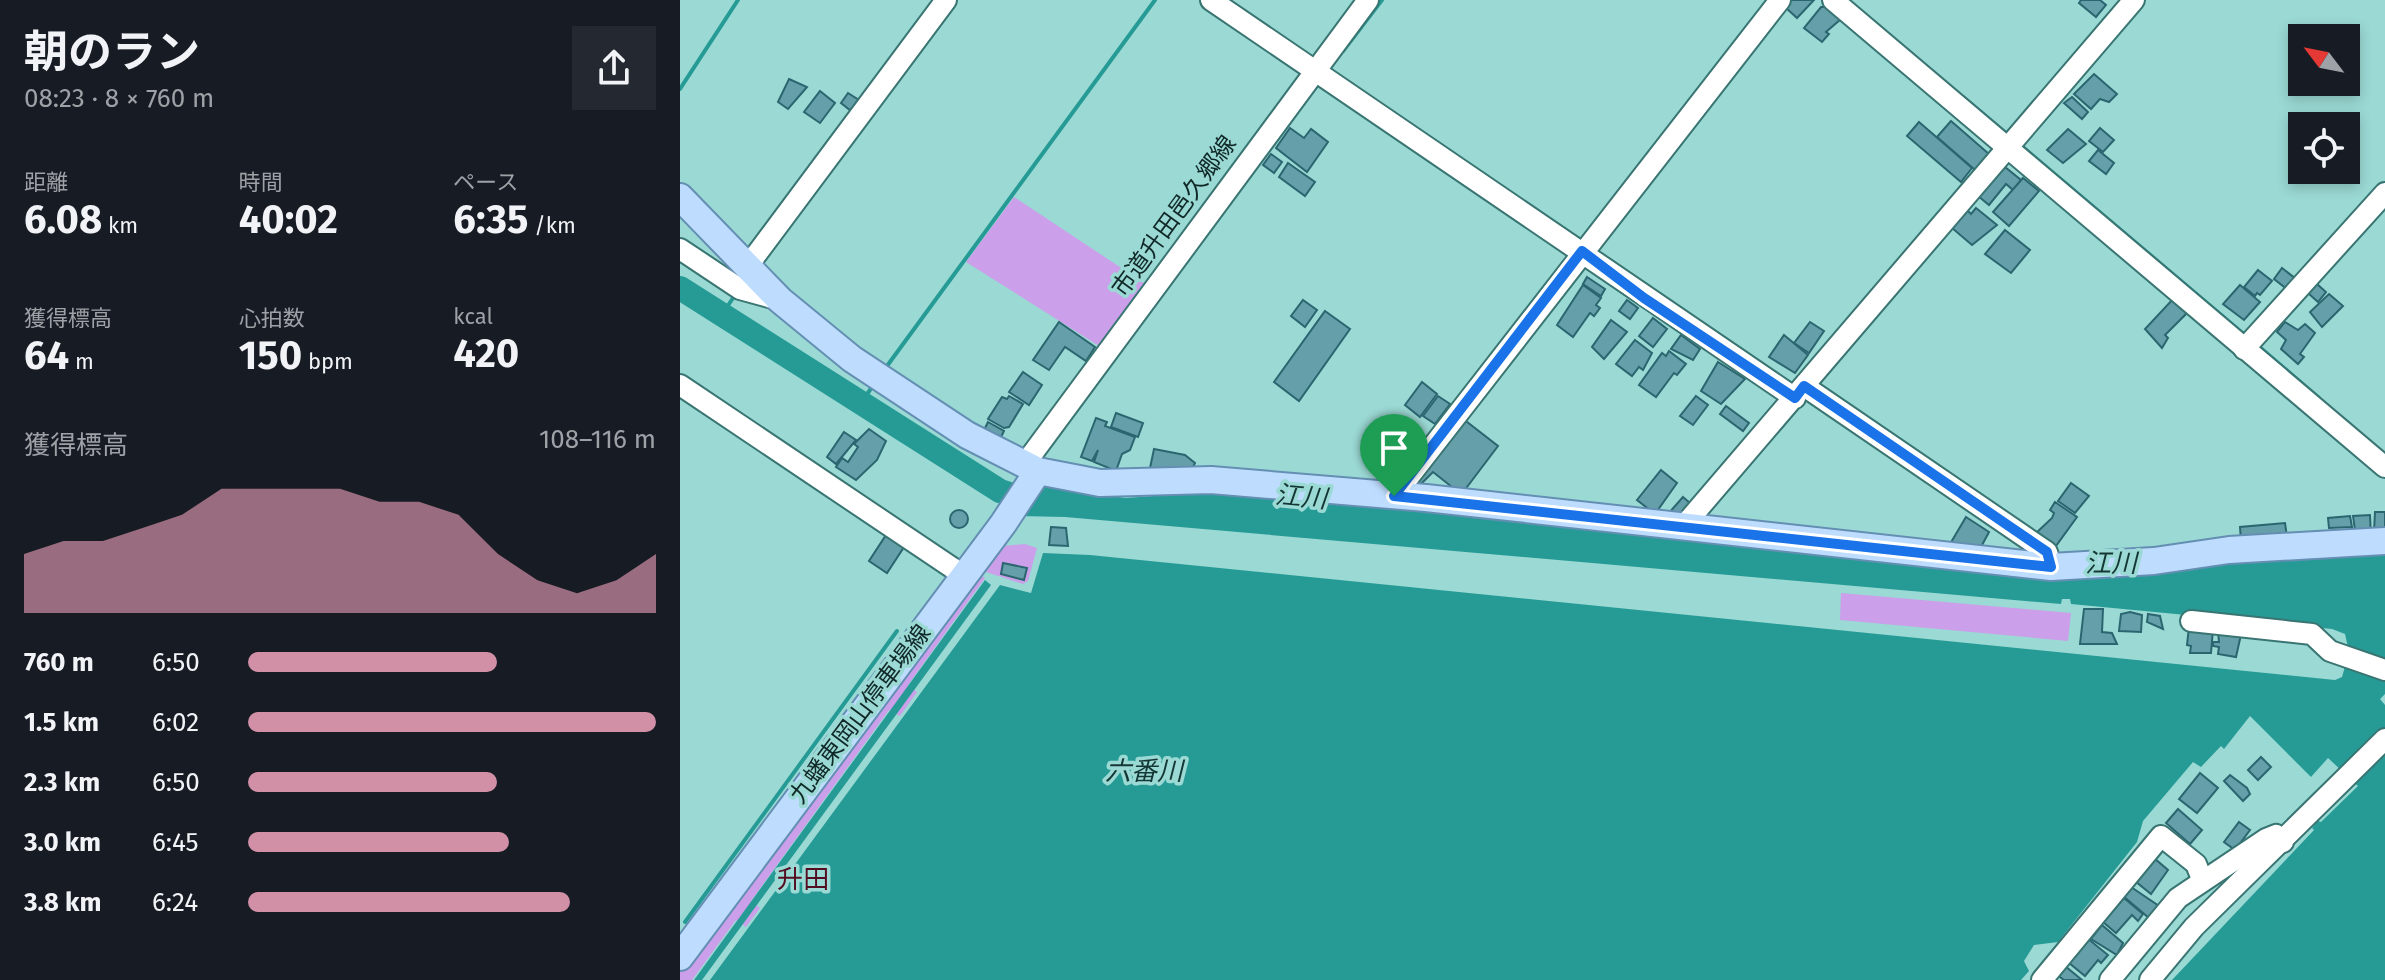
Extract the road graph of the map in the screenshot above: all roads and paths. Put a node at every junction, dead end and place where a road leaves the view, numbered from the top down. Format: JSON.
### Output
{"nodes":[{"id":1,"x":946,"y":0,"type":"edge"},
{"id":2,"x":1211,"y":0,"type":"edge"},
{"id":3,"x":1368,"y":0,"type":"edge"},
{"id":4,"x":1780,"y":0,"type":"edge"},
{"id":5,"x":1833,"y":0,"type":"edge"},
{"id":6,"x":2134,"y":0,"type":"edge"},
{"id":7,"x":1318,"y":67,"type":"junction"},
{"id":8,"x":2012,"y":144,"type":"junction"},
{"id":9,"x":2385,"y":193,"type":"edge"},
{"id":10,"x":680,"y":197,"type":"edge"},
{"id":11,"x":1585,"y":248,"type":"junction"},
{"id":12,"x":680,"y":249,"type":"edge"},
{"id":13,"x":747,"y":267,"type":"junction"},
{"id":14,"x":780,"y":300,"type":"junction"},
{"id":15,"x":2249,"y":343,"type":"junction"},
{"id":16,"x":680,"y":385,"type":"edge"},
{"id":17,"x":1800,"y":391,"type":"junction"},
{"id":18,"x":2385,"y":467,"type":"edge"},
{"id":19,"x":1031,"y":472,"type":"junction"},
{"id":20,"x":1394,"y":496,"type":"junction"},
{"id":21,"x":1681,"y":529,"type":"junction"},
{"id":22,"x":2385,"y":541,"type":"edge"},
{"id":23,"x":2051,"y":567,"type":"junction"},
{"id":24,"x":963,"y":575,"type":"junction"},
{"id":25,"x":2191,"y":621,"type":"dead end"},
{"id":26,"x":2385,"y":670,"type":"edge"},
{"id":27,"x":2385,"y":739,"type":"edge"},
{"id":28,"x":2283,"y":842,"type":"junction"},
{"id":29,"x":2202,"y":879,"type":"junction"},
{"id":30,"x":680,"y":957,"type":"edge"},
{"id":31,"x":2042,"y":980,"type":"edge"},
{"id":32,"x":2110,"y":980,"type":"edge"},
{"id":33,"x":2150,"y":980,"type":"edge"}],
"edges":[{"from":1,"to":13,"type":"street"},
{"from":2,"to":7,"type":"street"},
{"from":3,"to":7,"type":"street","name":"市道升田邑久郷線"},
{"from":4,"to":11,"type":"street"},
{"from":5,"to":8,"type":"street"},
{"from":6,"to":8,"type":"street"},
{"from":7,"to":11,"type":"street"},
{"from":7,"to":19,"type":"street","name":"市道升田邑久郷線"},
{"from":8,"to":15,"type":"street"},
{"from":8,"to":17,"type":"street"},
{"from":9,"to":15,"type":"street"},
{"from":10,"to":13,"type":"main road"},
{"from":11,"to":17,"type":"street"},
{"from":11,"to":20,"type":"street"},
{"from":12,"to":14,"type":"street"},
{"from":13,"to":14,"type":"main road"},
{"from":14,"to":19,"type":"main road"},
{"from":15,"to":18,"type":"street"},
{"from":16,"to":24,"type":"street"},
{"from":17,"to":21,"type":"street"},
{"from":17,"to":23,"type":"street"},
{"from":19,"to":20,"type":"main road"},
{"from":19,"to":24,"type":"main road","name":"九蟠東岡山停車場線"},
{"from":20,"to":21,"type":"main road"},
{"from":21,"to":23,"type":"main road"},
{"from":22,"to":23,"type":"main road"},
{"from":24,"to":30,"type":"main road","name":"九蟠東岡山停車場線"},
{"from":25,"to":26,"type":"street"},
{"from":27,"to":28,"type":"street"},
{"from":28,"to":29,"type":"street"},
{"from":28,"to":33,"type":"street"},
{"from":29,"to":31,"type":"street"},
{"from":29,"to":32,"type":"street"}]}
